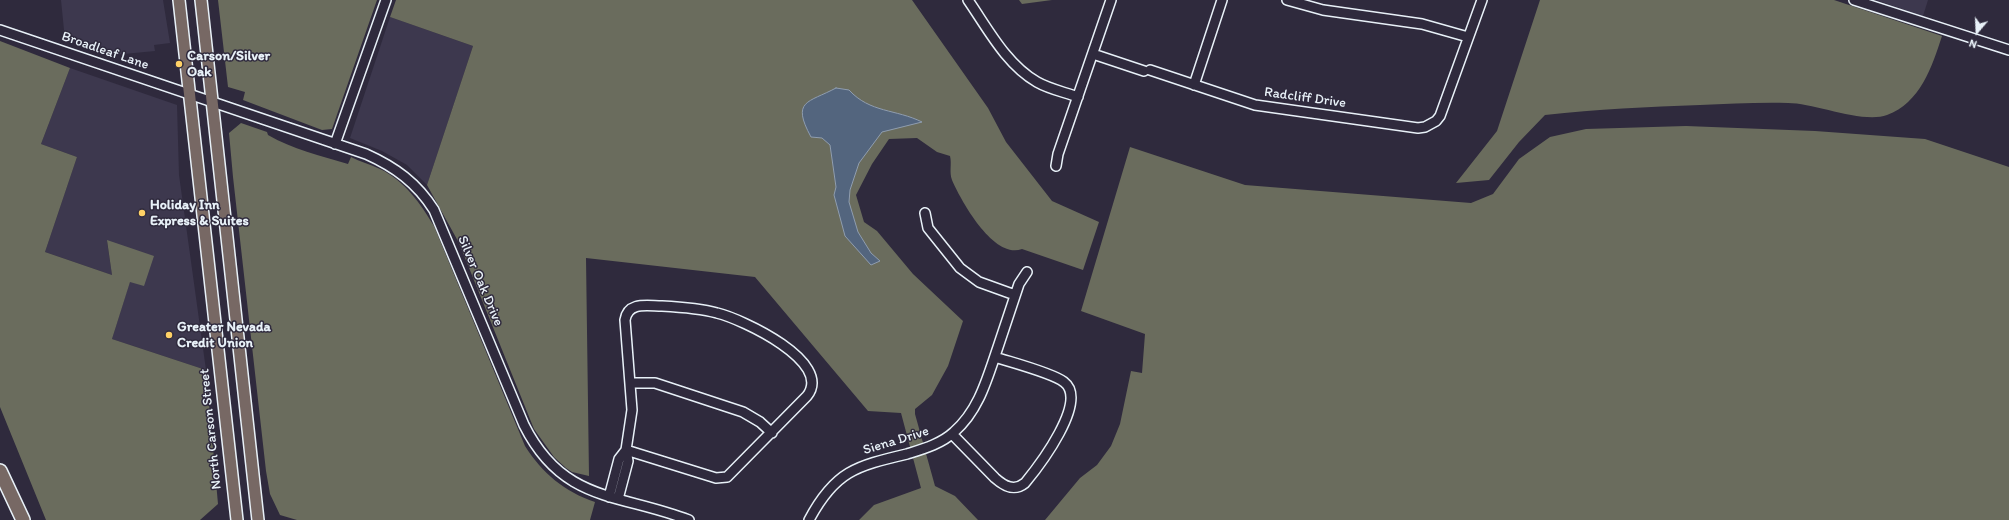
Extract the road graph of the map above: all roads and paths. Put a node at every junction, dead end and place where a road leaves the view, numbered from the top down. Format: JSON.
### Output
{"nodes":[{"id":1,"x":179,"y":0,"type":"edge"},
{"id":2,"x":201,"y":0,"type":"edge"},
{"id":3,"x":386,"y":0,"type":"edge"},
{"id":4,"x":968,"y":0,"type":"edge"},
{"id":5,"x":1111,"y":0,"type":"edge"},
{"id":6,"x":1222,"y":0,"type":"edge"},
{"id":7,"x":1287,"y":0,"type":"edge"},
{"id":8,"x":1482,"y":0,"type":"edge"},
{"id":9,"x":1854,"y":0,"type":"edge"},
{"id":10,"x":0,"y":30,"type":"edge"},
{"id":11,"x":1468,"y":37,"type":"junction"},
{"id":12,"x":2009,"y":50,"type":"edge"},
{"id":13,"x":1093,"y":54,"type":"junction"},
{"id":14,"x":1194,"y":85,"type":"junction"},
{"id":15,"x":189,"y":95,"type":"junction"},
{"id":16,"x":1078,"y":97,"type":"junction"},
{"id":17,"x":200,"y":98,"type":"joint"},
{"id":18,"x":212,"y":102,"type":"junction"},
{"id":19,"x":335,"y":144,"type":"junction"},
{"id":20,"x":1056,"y":166,"type":"dead end"},
{"id":21,"x":925,"y":213,"type":"dead end"},
{"id":22,"x":1027,"y":272,"type":"dead end"},
{"id":23,"x":1016,"y":295,"type":"junction"},
{"id":24,"x":995,"y":357,"type":"junction"},
{"id":25,"x":630,"y":383,"type":"junction"},
{"id":26,"x":772,"y":432,"type":"junction"},
{"id":27,"x":952,"y":434,"type":"junction"},
{"id":28,"x":626,"y":450,"type":"junction"},
{"id":29,"x":0,"y":471,"type":"edge"},
{"id":30,"x":608,"y":497,"type":"junction"},
{"id":31,"x":618,"y":499,"type":"junction"},
{"id":32,"x":23,"y":520,"type":"edge"},
{"id":33,"x":237,"y":520,"type":"edge"},
{"id":34,"x":258,"y":520,"type":"edge"},
{"id":35,"x":689,"y":520,"type":"edge"},
{"id":36,"x":809,"y":520,"type":"edge"}],
"edges":[{"from":1,"to":15,"type":"main road","name":"North Carson Street"},
{"from":2,"to":18,"type":"main road"},
{"from":3,"to":19,"type":"street"},
{"from":4,"to":16,"type":"street"},
{"from":5,"to":13,"type":"street"},
{"from":6,"to":14,"type":"street"},
{"from":7,"to":11,"type":"street"},
{"from":8,"to":11,"type":"street","name":"Radcliff Drive"},
{"from":9,"to":12,"type":"street"},
{"from":10,"to":15,"type":"street","name":"Broadleaf Lane"},
{"from":11,"to":14,"type":"street","name":"Radcliff Drive"},
{"from":13,"to":14,"type":"street","name":"Radcliff Drive"},
{"from":13,"to":16,"type":"street"},
{"from":15,"to":17,"type":"street","name":"Broadleaf Lane"},
{"from":15,"to":33,"type":"main road","name":"North Carson Street"},
{"from":16,"to":20,"type":"street"},
{"from":17,"to":18,"type":"street","name":"Silver Oak Drive"},
{"from":18,"to":19,"type":"street","name":"Silver Oak Drive"},
{"from":18,"to":34,"type":"main road"},
{"from":19,"to":30,"type":"street","name":"Silver Oak Drive"},
{"from":21,"to":23,"type":"street"},
{"from":22,"to":23,"type":"street","name":"Siena Drive"},
{"from":23,"to":24,"type":"street","name":"Siena Drive"},
{"from":24,"to":27,"type":"street","name":"Siena Drive"},
{"from":24,"to":27,"type":"street"},
{"from":25,"to":26,"type":"street"},
{"from":25,"to":26,"type":"street"},
{"from":25,"to":28,"type":"street"},
{"from":26,"to":28,"type":"street"},
{"from":27,"to":36,"type":"street","name":"Siena Drive"},
{"from":28,"to":30,"type":"street"},
{"from":28,"to":31,"type":"street"},
{"from":29,"to":32,"type":"highway"},
{"from":30,"to":31,"type":"street","name":"Silver Oak Drive"},
{"from":31,"to":35,"type":"street","name":"Silver Oak Drive"}]}
